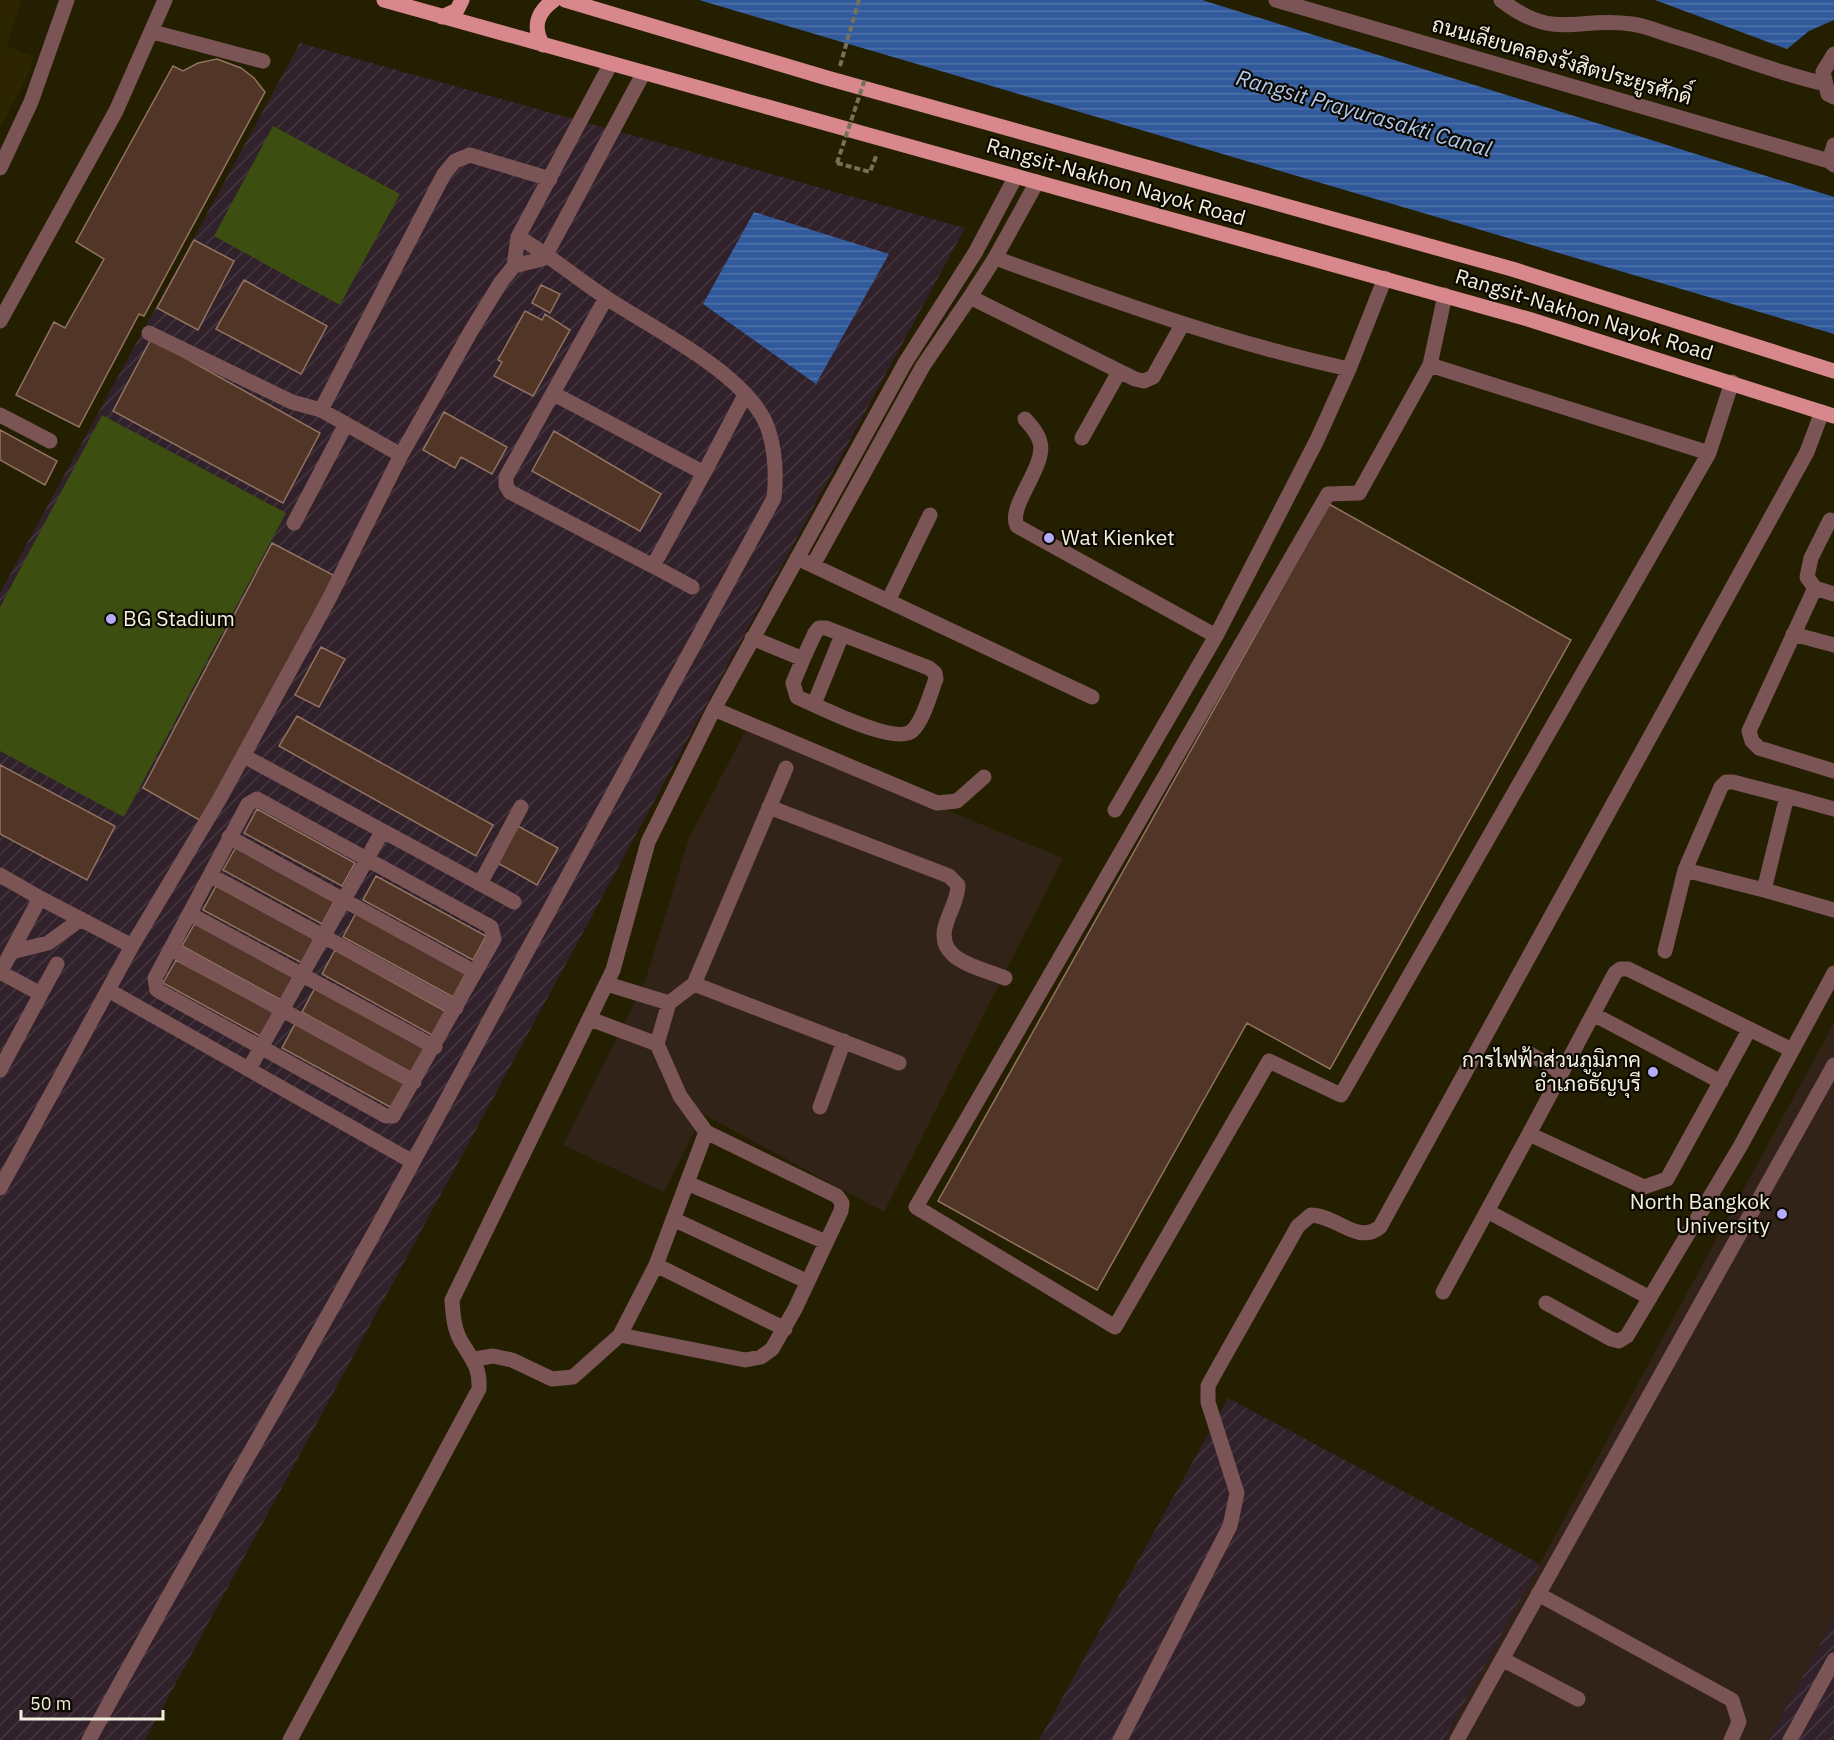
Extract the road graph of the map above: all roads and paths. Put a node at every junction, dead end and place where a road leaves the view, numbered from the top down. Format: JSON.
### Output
{"nodes":[{"id":1,"x":67,"y":0,"type":"edge"},
{"id":2,"x":165,"y":0,"type":"edge"},
{"id":3,"x":384,"y":0,"type":"edge"},
{"id":4,"x":462,"y":0,"type":"edge"},
{"id":5,"x":554,"y":0,"type":"edge"},
{"id":6,"x":565,"y":0,"type":"edge"},
{"id":7,"x":859,"y":0,"type":"edge"},
{"id":8,"x":1276,"y":0,"type":"edge"},
{"id":9,"x":1501,"y":0,"type":"edge"},
{"id":10,"x":442,"y":17,"type":"junction"},
{"id":11,"x":153,"y":32,"type":"junction"},
{"id":12,"x":543,"y":45,"type":"junction"},
{"id":13,"x":1834,"y":54,"type":"edge"},
{"id":14,"x":842,"y":55,"type":"dead end"},
{"id":15,"x":262,"y":61,"type":"dead end"},
{"id":16,"x":610,"y":65,"type":"junction"},
{"id":17,"x":643,"y":74,"type":"junction"},
{"id":18,"x":865,"y":79,"type":"dead end"},
{"id":19,"x":1826,"y":84,"type":"junction"},
{"id":20,"x":1834,"y":97,"type":"edge"},
{"id":21,"x":882,"y":140,"type":"junction"},
{"id":22,"x":1834,"y":145,"type":"edge"},
{"id":23,"x":1832,"y":163,"type":"edge"},
{"id":24,"x":0,"y":168,"type":"edge"},
{"id":25,"x":1016,"y":176,"type":"junction"},
{"id":26,"x":550,"y":179,"type":"junction"},
{"id":27,"x":1037,"y":182,"type":"junction"},
{"id":28,"x":518,"y":237,"type":"junction"},
{"id":29,"x":547,"y":253,"type":"junction"},
{"id":30,"x":995,"y":258,"type":"junction"},
{"id":31,"x":514,"y":266,"type":"junction"},
{"id":32,"x":1385,"y":278,"type":"junction"},
{"id":33,"x":1445,"y":295,"type":"junction"},
{"id":34,"x":970,"y":297,"type":"junction"},
{"id":35,"x":606,"y":298,"type":"junction"},
{"id":36,"x":0,"y":321,"type":"edge"},
{"id":37,"x":1182,"y":325,"type":"junction"},
{"id":38,"x":149,"y":333,"type":"dead end"},
{"id":39,"x":1430,"y":365,"type":"junction"},
{"id":40,"x":1349,"y":369,"type":"junction"},
{"id":41,"x":1834,"y":371,"type":"edge"},
{"id":42,"x":1119,"y":372,"type":"junction"},
{"id":43,"x":1732,"y":382,"type":"junction"},
{"id":44,"x":554,"y":394,"type":"junction"},
{"id":45,"x":745,"y":395,"type":"junction"},
{"id":46,"x":321,"y":410,"type":"junction"},
{"id":47,"x":1828,"y":414,"type":"edge"},
{"id":48,"x":0,"y":415,"type":"edge"},
{"id":49,"x":1025,"y":419,"type":"dead end"},
{"id":50,"x":346,"y":424,"type":"junction"},
{"id":51,"x":1082,"y":438,"type":"dead end"},
{"id":52,"x":50,"y":441,"type":"dead end"},
{"id":53,"x":1709,"y":453,"type":"junction"},
{"id":54,"x":401,"y":455,"type":"junction"},
{"id":55,"x":704,"y":473,"type":"junction"},
{"id":56,"x":930,"y":515,"type":"dead end"},
{"id":57,"x":1830,"y":520,"type":"dead end"},
{"id":58,"x":294,"y":524,"type":"dead end"},
{"id":59,"x":797,"y":558,"type":"junction"},
{"id":60,"x":813,"y":565,"type":"junction"},
{"id":61,"x":653,"y":567,"type":"junction"},
{"id":62,"x":692,"y":588,"type":"dead end"},
{"id":63,"x":1815,"y":588,"type":"junction"},
{"id":64,"x":1834,"y":594,"type":"edge"},
{"id":65,"x":888,"y":601,"type":"junction"},
{"id":66,"x":1793,"y":634,"type":"junction"},
{"id":67,"x":842,"y":635,"type":"junction"},
{"id":68,"x":1216,"y":636,"type":"junction"},
{"id":69,"x":753,"y":638,"type":"junction"},
{"id":70,"x":1834,"y":645,"type":"edge"},
{"id":71,"x":803,"y":659,"type":"junction"},
{"id":72,"x":1092,"y":697,"type":"dead end"},
{"id":73,"x":814,"y":704,"type":"junction"},
{"id":74,"x":714,"y":709,"type":"junction"},
{"id":75,"x":244,"y":756,"type":"junction"},
{"id":76,"x":786,"y":768,"type":"dead end"},
{"id":77,"x":1834,"y":771,"type":"edge"},
{"id":78,"x":984,"y":777,"type":"dead end"},
{"id":79,"x":1787,"y":796,"type":"junction"},
{"id":80,"x":521,"y":807,"type":"dead end"},
{"id":81,"x":769,"y":807,"type":"junction"},
{"id":82,"x":1834,"y":808,"type":"edge"},
{"id":83,"x":1115,"y":810,"type":"dead end"},
{"id":84,"x":382,"y":832,"type":"junction"},
{"id":85,"x":229,"y":837,"type":"junction"},
{"id":86,"x":367,"y":858,"type":"junction"},
{"id":87,"x":1685,"y":870,"type":"junction"},
{"id":88,"x":0,"y":875,"type":"edge"},
{"id":89,"x":210,"y":875,"type":"junction"},
{"id":90,"x":480,"y":884,"type":"junction"},
{"id":91,"x":1764,"y":890,"type":"junction"},
{"id":92,"x":40,"y":898,"type":"junction"},
{"id":93,"x":345,"y":898,"type":"junction"},
{"id":94,"x":514,"y":902,"type":"dead end"},
{"id":95,"x":1834,"y":910,"type":"edge"},
{"id":96,"x":190,"y":914,"type":"junction"},
{"id":97,"x":81,"y":919,"type":"junction"},
{"id":98,"x":324,"y":935,"type":"junction"},
{"id":99,"x":132,"y":945,"type":"junction"},
{"id":100,"x":171,"y":949,"type":"junction"},
{"id":101,"x":1665,"y":951,"type":"dead end"},
{"id":102,"x":11,"y":952,"type":"junction"},
{"id":103,"x":57,"y":964,"type":"dead end"},
{"id":104,"x":0,"y":972,"type":"edge"},
{"id":105,"x":476,"y":972,"type":"junction"},
{"id":106,"x":1834,"y":973,"type":"edge"},
{"id":107,"x":303,"y":974,"type":"junction"},
{"id":108,"x":1005,"y":978,"type":"dead end"},
{"id":109,"x":607,"y":984,"type":"junction"},
{"id":110,"x":694,"y":984,"type":"junction"},
{"id":111,"x":108,"y":990,"type":"junction"},
{"id":112,"x":41,"y":994,"type":"junction"},
{"id":113,"x":171,"y":998,"type":"junction"},
{"id":114,"x":669,"y":1003,"type":"junction"},
{"id":115,"x":456,"y":1008,"type":"junction"},
{"id":116,"x":283,"y":1009,"type":"junction"},
{"id":117,"x":1593,"y":1014,"type":"junction"},
{"id":118,"x":160,"y":1019,"type":"junction"},
{"id":119,"x":590,"y":1019,"type":"junction"},
{"id":120,"x":1749,"y":1030,"type":"junction"},
{"id":121,"x":844,"y":1041,"type":"junction"},
{"id":122,"x":657,"y":1044,"type":"junction"},
{"id":123,"x":435,"y":1047,"type":"junction"},
{"id":124,"x":261,"y":1048,"type":"junction"},
{"id":125,"x":1792,"y":1050,"type":"junction"},
{"id":126,"x":1528,"y":1053,"type":"dead end"},
{"id":127,"x":899,"y":1063,"type":"dead end"},
{"id":128,"x":1834,"y":1065,"type":"edge"},
{"id":129,"x":249,"y":1069,"type":"junction"},
{"id":130,"x":0,"y":1070,"type":"edge"},
{"id":131,"x":1561,"y":1072,"type":"junction"},
{"id":132,"x":1721,"y":1082,"type":"junction"},
{"id":133,"x":414,"y":1083,"type":"junction"},
{"id":134,"x":354,"y":1099,"type":"junction"},
{"id":135,"x":820,"y":1107,"type":"dead end"},
{"id":136,"x":343,"y":1122,"type":"junction"},
{"id":137,"x":706,"y":1132,"type":"junction"},
{"id":138,"x":1529,"y":1134,"type":"junction"},
{"id":139,"x":413,"y":1162,"type":"junction"},
{"id":140,"x":687,"y":1183,"type":"junction"},
{"id":141,"x":0,"y":1188,"type":"edge"},
{"id":142,"x":1487,"y":1212,"type":"junction"},
{"id":143,"x":674,"y":1219,"type":"junction"},
{"id":144,"x":826,"y":1242,"type":"junction"},
{"id":145,"x":656,"y":1265,"type":"junction"},
{"id":146,"x":806,"y":1281,"type":"junction"},
{"id":147,"x":1443,"y":1292,"type":"dead end"},
{"id":148,"x":1650,"y":1298,"type":"junction"},
{"id":149,"x":1546,"y":1303,"type":"dead end"},
{"id":150,"x":785,"y":1329,"type":"junction"},
{"id":151,"x":620,"y":1335,"type":"junction"},
{"id":152,"x":474,"y":1359,"type":"junction"},
{"id":153,"x":1538,"y":1594,"type":"junction"},
{"id":154,"x":1502,"y":1659,"type":"junction"},
{"id":155,"x":1834,"y":1660,"type":"edge"},
{"id":156,"x":1578,"y":1699,"type":"dead end"},
{"id":157,"x":88,"y":1740,"type":"edge"},
{"id":158,"x":290,"y":1740,"type":"edge"},
{"id":159,"x":1120,"y":1740,"type":"edge"},
{"id":160,"x":1456,"y":1740,"type":"edge"},
{"id":161,"x":1731,"y":1740,"type":"edge"},
{"id":162,"x":1790,"y":1740,"type":"edge"}],
"edges":[{"from":1,"to":24,"type":"street"},
{"from":2,"to":11,"type":"street"},
{"from":3,"to":10,"type":"main road","name":"Rangsit-Nakhon Nayok Road"},
{"from":4,"to":10,"type":"main road"},
{"from":5,"to":12,"type":"main road"},
{"from":6,"to":41,"type":"main road","name":"Rangsit-Nakhon Nayok Road"},
{"from":7,"to":14,"type":"path"},
{"from":8,"to":23,"type":"street","name":"ถนนเลียบคลองรังสิตประยูรศักดิ์"},
{"from":9,"to":19,"type":"street"},
{"from":10,"to":12,"type":"main road","name":"Rangsit-Nakhon Nayok Road"},
{"from":11,"to":15,"type":"street"},
{"from":11,"to":36,"type":"street"},
{"from":12,"to":16,"type":"main road","name":"Rangsit-Nakhon Nayok Road"},
{"from":13,"to":19,"type":"street"},
{"from":16,"to":17,"type":"main road","name":"Rangsit-Nakhon Nayok Road"},
{"from":16,"to":26,"type":"street"},
{"from":17,"to":21,"type":"main road","name":"Rangsit-Nakhon Nayok Road"},
{"from":17,"to":29,"type":"street"},
{"from":18,"to":21,"type":"path","bridge":true},
{"from":19,"to":20,"type":"street"},
{"from":21,"to":25,"type":"main road","name":"Rangsit-Nakhon Nayok Road"},
{"from":22,"to":23,"type":"street"},
{"from":25,"to":27,"type":"main road","name":"Rangsit-Nakhon Nayok Road"},
{"from":25,"to":59,"type":"street"},
{"from":26,"to":28,"type":"street"},
{"from":26,"to":46,"type":"street"},
{"from":27,"to":30,"type":"street"},
{"from":27,"to":32,"type":"main road","name":"Rangsit-Nakhon Nayok Road"},
{"from":28,"to":29,"type":"street"},
{"from":28,"to":31,"type":"street"},
{"from":29,"to":31,"type":"street"},
{"from":29,"to":35,"type":"street"},
{"from":30,"to":34,"type":"street"},
{"from":30,"to":37,"type":"street"},
{"from":31,"to":54,"type":"street"},
{"from":32,"to":33,"type":"main road","name":"Rangsit-Nakhon Nayok Road"},
{"from":32,"to":40,"type":"street"},
{"from":33,"to":39,"type":"street"},
{"from":33,"to":43,"type":"main road","name":"Rangsit-Nakhon Nayok Road"},
{"from":34,"to":42,"type":"street"},
{"from":34,"to":60,"type":"street"},
{"from":35,"to":44,"type":"street"},
{"from":35,"to":45,"type":"street"},
{"from":37,"to":40,"type":"street"},
{"from":37,"to":42,"type":"street"},
{"from":38,"to":46,"type":"street"},
{"from":39,"to":53,"type":"street"},
{"from":39,"to":53,"type":"street"},
{"from":40,"to":68,"type":"street"},
{"from":42,"to":51,"type":"street"},
{"from":43,"to":47,"type":"main road","name":"Rangsit-Nakhon Nayok Road"},
{"from":43,"to":53,"type":"street"},
{"from":44,"to":55,"type":"street"},
{"from":44,"to":61,"type":"street"},
{"from":45,"to":55,"type":"street"},
{"from":45,"to":139,"type":"street"},
{"from":46,"to":50,"type":"street"},
{"from":47,"to":159,"type":"street"},
{"from":48,"to":52,"type":"street"},
{"from":49,"to":68,"type":"street"},
{"from":50,"to":54,"type":"street"},
{"from":50,"to":58,"type":"street"},
{"from":54,"to":75,"type":"street"},
{"from":55,"to":61,"type":"street"},
{"from":56,"to":65,"type":"street"},
{"from":57,"to":63,"type":"street"},
{"from":59,"to":60,"type":"street"},
{"from":59,"to":69,"type":"street"},
{"from":60,"to":65,"type":"street"},
{"from":61,"to":62,"type":"street"},
{"from":63,"to":64,"type":"street"},
{"from":63,"to":66,"type":"street"},
{"from":65,"to":72,"type":"street"},
{"from":66,"to":70,"type":"street"},
{"from":66,"to":77,"type":"street"},
{"from":67,"to":71,"type":"street"},
{"from":67,"to":73,"type":"street"},
{"from":67,"to":73,"type":"street"},
{"from":68,"to":83,"type":"street"},
{"from":69,"to":71,"type":"street"},
{"from":69,"to":74,"type":"street"},
{"from":71,"to":73,"type":"street"},
{"from":74,"to":78,"type":"street"},
{"from":74,"to":109,"type":"street"},
{"from":75,"to":84,"type":"street"},
{"from":75,"to":99,"type":"street"},
{"from":76,"to":81,"type":"street"},
{"from":79,"to":82,"type":"street"},
{"from":79,"to":87,"type":"street"},
{"from":79,"to":91,"type":"street"},
{"from":80,"to":90,"type":"street"},
{"from":81,"to":108,"type":"street"},
{"from":81,"to":110,"type":"street"},
{"from":84,"to":86,"type":"street"},
{"from":84,"to":90,"type":"street"},
{"from":85,"to":86,"type":"street"},
{"from":85,"to":89,"type":"street"},
{"from":85,"to":93,"type":"street"},
{"from":86,"to":93,"type":"street"},
{"from":86,"to":105,"type":"street"},
{"from":87,"to":91,"type":"street"},
{"from":87,"to":101,"type":"street"},
{"from":88,"to":92,"type":"street"},
{"from":89,"to":96,"type":"street"},
{"from":89,"to":98,"type":"street"},
{"from":90,"to":94,"type":"street"},
{"from":91,"to":95,"type":"street"},
{"from":92,"to":97,"type":"street"},
{"from":92,"to":102,"type":"street"},
{"from":93,"to":98,"type":"street"},
{"from":93,"to":105,"type":"street"},
{"from":96,"to":100,"type":"street"},
{"from":96,"to":107,"type":"street"},
{"from":97,"to":99,"type":"street"},
{"from":97,"to":102,"type":"street"},
{"from":98,"to":107,"type":"street"},
{"from":98,"to":115,"type":"street"},
{"from":99,"to":111,"type":"street"},
{"from":100,"to":113,"type":"street"},
{"from":100,"to":116,"type":"street"},
{"from":102,"to":104,"type":"street"},
{"from":103,"to":112,"type":"street"},
{"from":104,"to":112,"type":"street"},
{"from":105,"to":115,"type":"street"},
{"from":106,"to":125,"type":"street"},
{"from":107,"to":116,"type":"street"},
{"from":107,"to":123,"type":"street"},
{"from":109,"to":114,"type":"street"},
{"from":109,"to":119,"type":"street"},
{"from":110,"to":114,"type":"street"},
{"from":110,"to":121,"type":"street"},
{"from":111,"to":118,"type":"street"},
{"from":111,"to":141,"type":"street"},
{"from":112,"to":130,"type":"street"},
{"from":113,"to":118,"type":"street"},
{"from":113,"to":124,"type":"street"},
{"from":114,"to":122,"type":"street"},
{"from":115,"to":123,"type":"street"},
{"from":116,"to":124,"type":"street"},
{"from":116,"to":133,"type":"street"},
{"from":117,"to":120,"type":"street"},
{"from":117,"to":131,"type":"street"},
{"from":117,"to":132,"type":"street"},
{"from":118,"to":129,"type":"street"},
{"from":119,"to":122,"type":"street"},
{"from":119,"to":152,"type":"street"},
{"from":120,"to":125,"type":"street"},
{"from":120,"to":132,"type":"street"},
{"from":121,"to":127,"type":"street"},
{"from":121,"to":135,"type":"street"},
{"from":122,"to":137,"type":"street"},
{"from":123,"to":133,"type":"street"},
{"from":124,"to":129,"type":"street"},
{"from":124,"to":134,"type":"street"},
{"from":125,"to":148,"type":"street"},
{"from":126,"to":131,"type":"street"},
{"from":128,"to":153,"type":"street"},
{"from":129,"to":136,"type":"street"},
{"from":131,"to":138,"type":"street"},
{"from":132,"to":138,"type":"street"},
{"from":133,"to":134,"type":"street"},
{"from":134,"to":136,"type":"street"},
{"from":136,"to":139,"type":"street"},
{"from":137,"to":140,"type":"street"},
{"from":137,"to":144,"type":"street"},
{"from":138,"to":142,"type":"street"},
{"from":139,"to":157,"type":"street"},
{"from":140,"to":143,"type":"street"},
{"from":140,"to":144,"type":"street"},
{"from":142,"to":147,"type":"street"},
{"from":142,"to":148,"type":"street"},
{"from":143,"to":145,"type":"street"},
{"from":143,"to":146,"type":"street"},
{"from":144,"to":146,"type":"street"},
{"from":145,"to":150,"type":"street"},
{"from":145,"to":151,"type":"street"},
{"from":146,"to":150,"type":"street"},
{"from":148,"to":149,"type":"street"},
{"from":150,"to":151,"type":"street"},
{"from":151,"to":152,"type":"street"},
{"from":152,"to":158,"type":"street"},
{"from":153,"to":154,"type":"street"},
{"from":153,"to":161,"type":"street"},
{"from":154,"to":156,"type":"street"},
{"from":154,"to":160,"type":"street"},
{"from":155,"to":162,"type":"street"}]}
